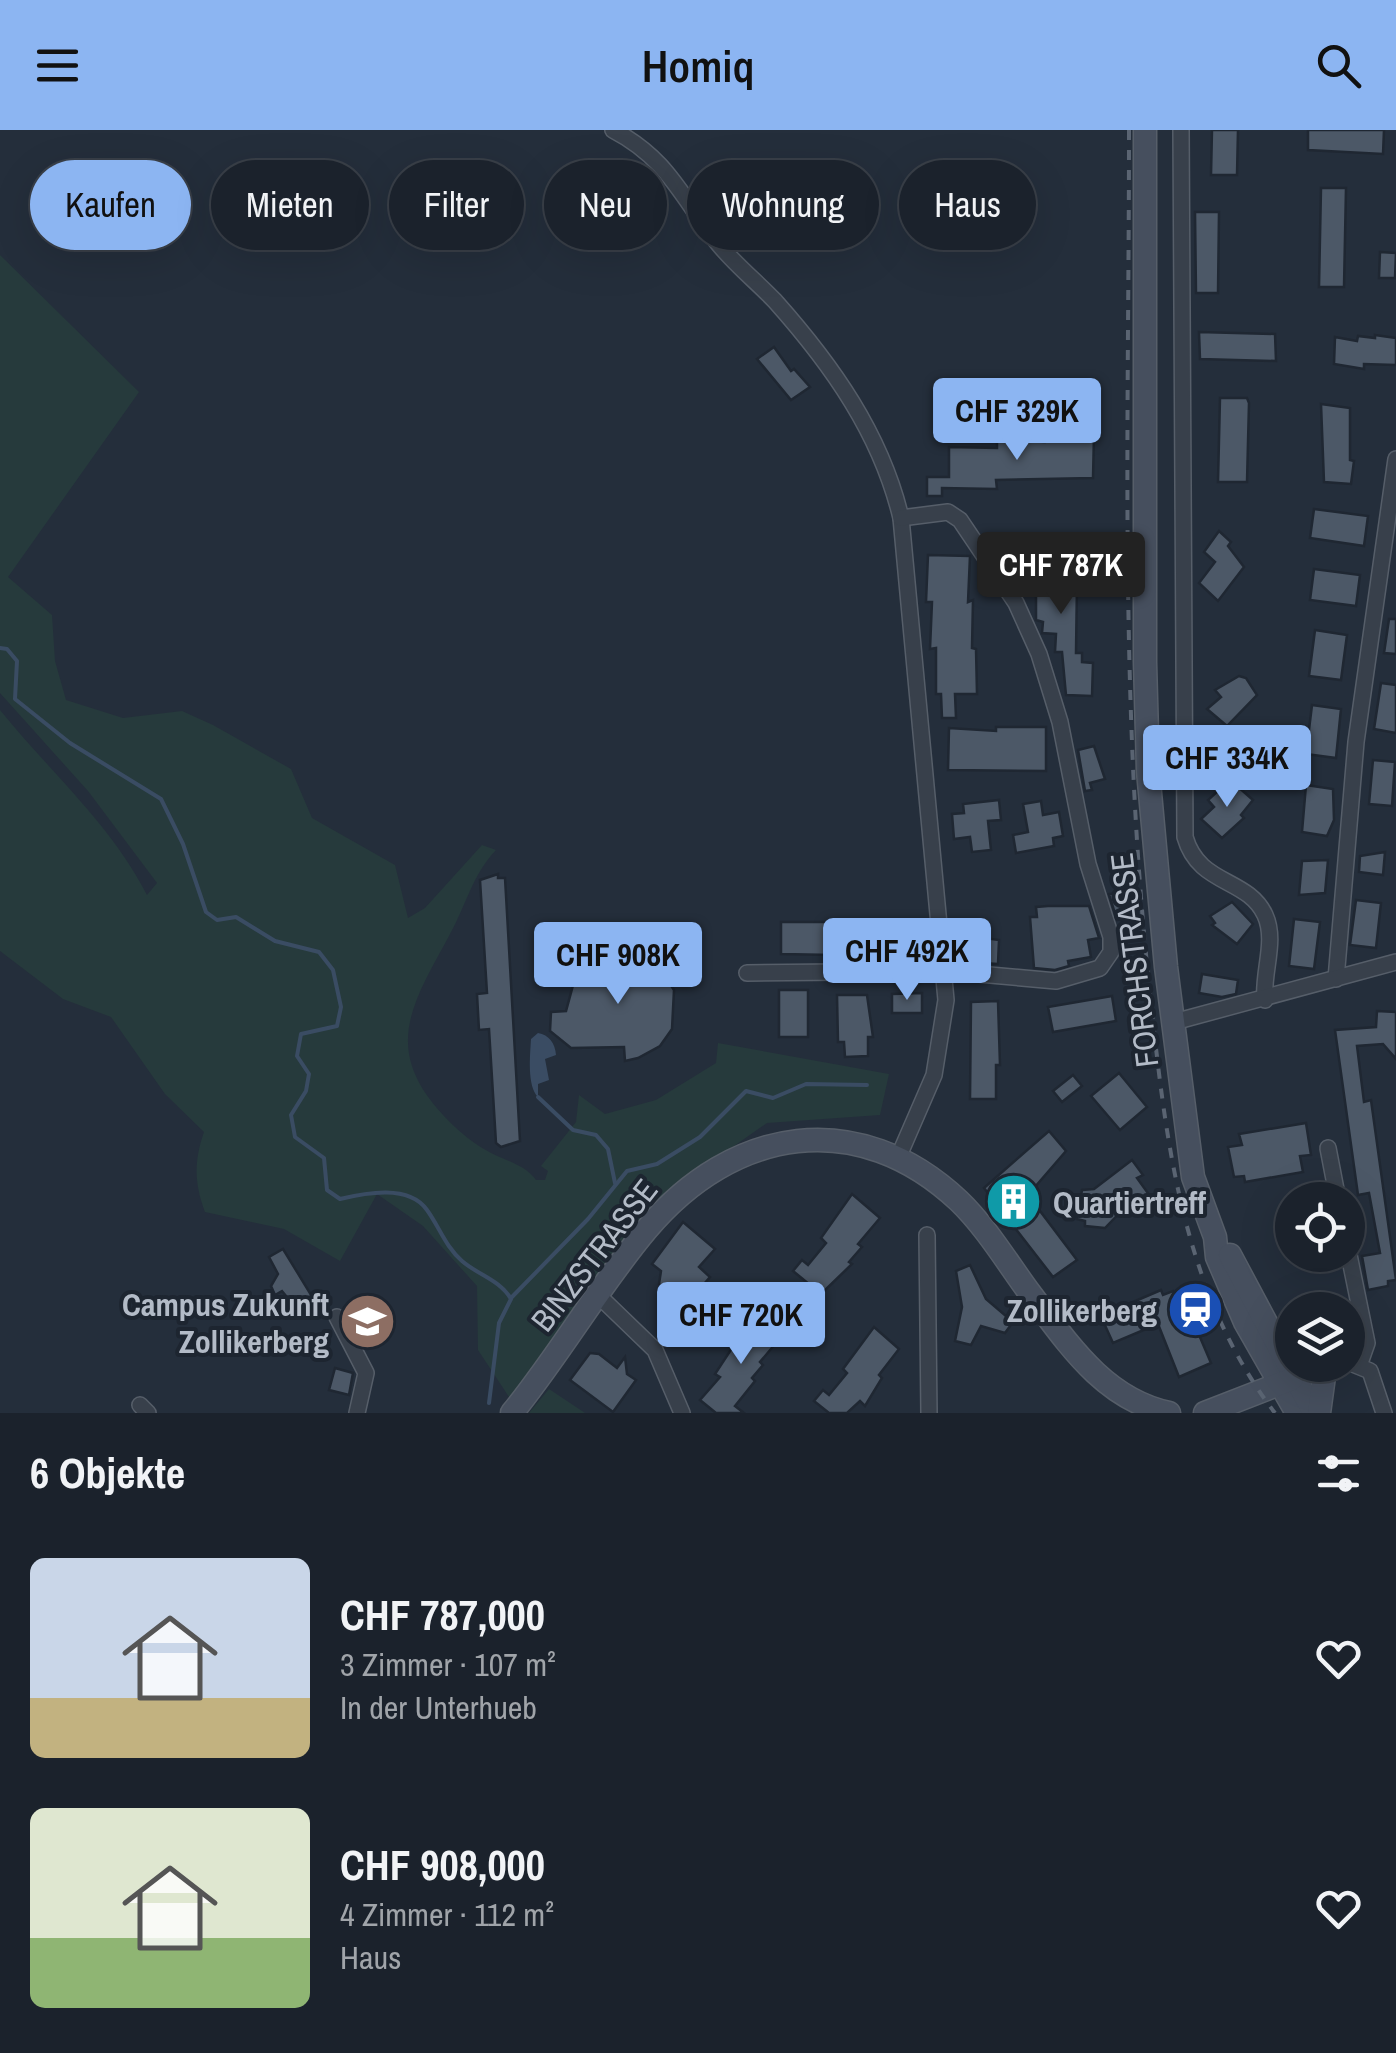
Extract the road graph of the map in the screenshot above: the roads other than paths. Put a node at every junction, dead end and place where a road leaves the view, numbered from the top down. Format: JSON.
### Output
{"nodes":[{"id":1,"x":614,"y":130,"type":"edge"},
{"id":2,"x":1145,"y":130,"type":"edge"},
{"id":3,"x":1182,"y":130,"type":"edge"},
{"id":4,"x":1396,"y":459,"type":"edge"},
{"id":5,"x":901,"y":518,"type":"junction"},
{"id":6,"x":1390,"y":519,"type":"edge"},
{"id":7,"x":1396,"y":962,"type":"edge"},
{"id":8,"x":945,"y":972,"type":"junction"},
{"id":9,"x":746,"y":974,"type":"dead end"},
{"id":10,"x":1336,"y":980,"type":"junction"},
{"id":11,"x":1265,"y":1000,"type":"junction"},
{"id":12,"x":1174,"y":1022,"type":"junction"},
{"id":13,"x":1328,"y":1148,"type":"dead end"},
{"id":14,"x":898,"y":1158,"type":"junction"},
{"id":15,"x":1335,"y":1182,"type":"edge"},
{"id":16,"x":926,"y":1235,"type":"dead end"},
{"id":17,"x":599,"y":1296,"type":"junction"},
{"id":18,"x":337,"y":1317,"type":"dead end"},
{"id":19,"x":1275,"y":1353,"type":"edge"},
{"id":20,"x":1365,"y":1377,"type":"edge"},
{"id":21,"x":1285,"y":1382,"type":"edge"},
{"id":22,"x":1288,"y":1382,"type":"edge"},
{"id":23,"x":1289,"y":1382,"type":"edge"},
{"id":24,"x":1333,"y":1382,"type":"edge"},
{"id":25,"x":1163,"y":1412,"type":"edge"},
{"id":26,"x":357,"y":1413,"type":"edge"},
{"id":27,"x":512,"y":1413,"type":"edge"},
{"id":28,"x":682,"y":1413,"type":"edge"},
{"id":29,"x":929,"y":1413,"type":"edge"},
{"id":30,"x":1204,"y":1413,"type":"edge"},
{"id":31,"x":1297,"y":1413,"type":"edge"},
{"id":32,"x":1316,"y":1413,"type":"edge"},
{"id":33,"x":1384,"y":1413,"type":"edge"}],
"edges":[{"from":1,"to":5,"type":"street"},
{"from":2,"to":12,"type":"main road","name":"FORCHSTRASSE"},
{"from":3,"to":11,"type":"street"},
{"from":4,"to":6,"type":"street"},
{"from":5,"to":8,"type":"street"},
{"from":5,"to":8,"type":"street"},
{"from":6,"to":10,"type":"street"},
{"from":7,"to":10,"type":"street"},
{"from":8,"to":9,"type":"street"},
{"from":8,"to":14,"type":"street"},
{"from":10,"to":11,"type":"street"},
{"from":11,"to":12,"type":"street"},
{"from":12,"to":19,"type":"main road","name":"FORCHSTRASSE"},
{"from":13,"to":15,"type":"street"},
{"from":14,"to":17,"type":"main road","name":"BINZSTRASSE"},
{"from":14,"to":25,"type":"main road","name":"BINZSTRASSE"},
{"from":16,"to":29,"type":"street"},
{"from":17,"to":27,"type":"main road","name":"BINZSTRASSE"},
{"from":17,"to":28,"type":"street"},
{"from":18,"to":26,"type":"street"},
{"from":20,"to":33,"type":"street"},
{"from":21,"to":30,"type":"main road"},
{"from":22,"to":31,"type":"main road","name":"FORCHSTRASSE"},
{"from":23,"to":32,"type":"main road","name":"FORCHSTRASSE"},
{"from":24,"to":32,"type":"main road"}]}
